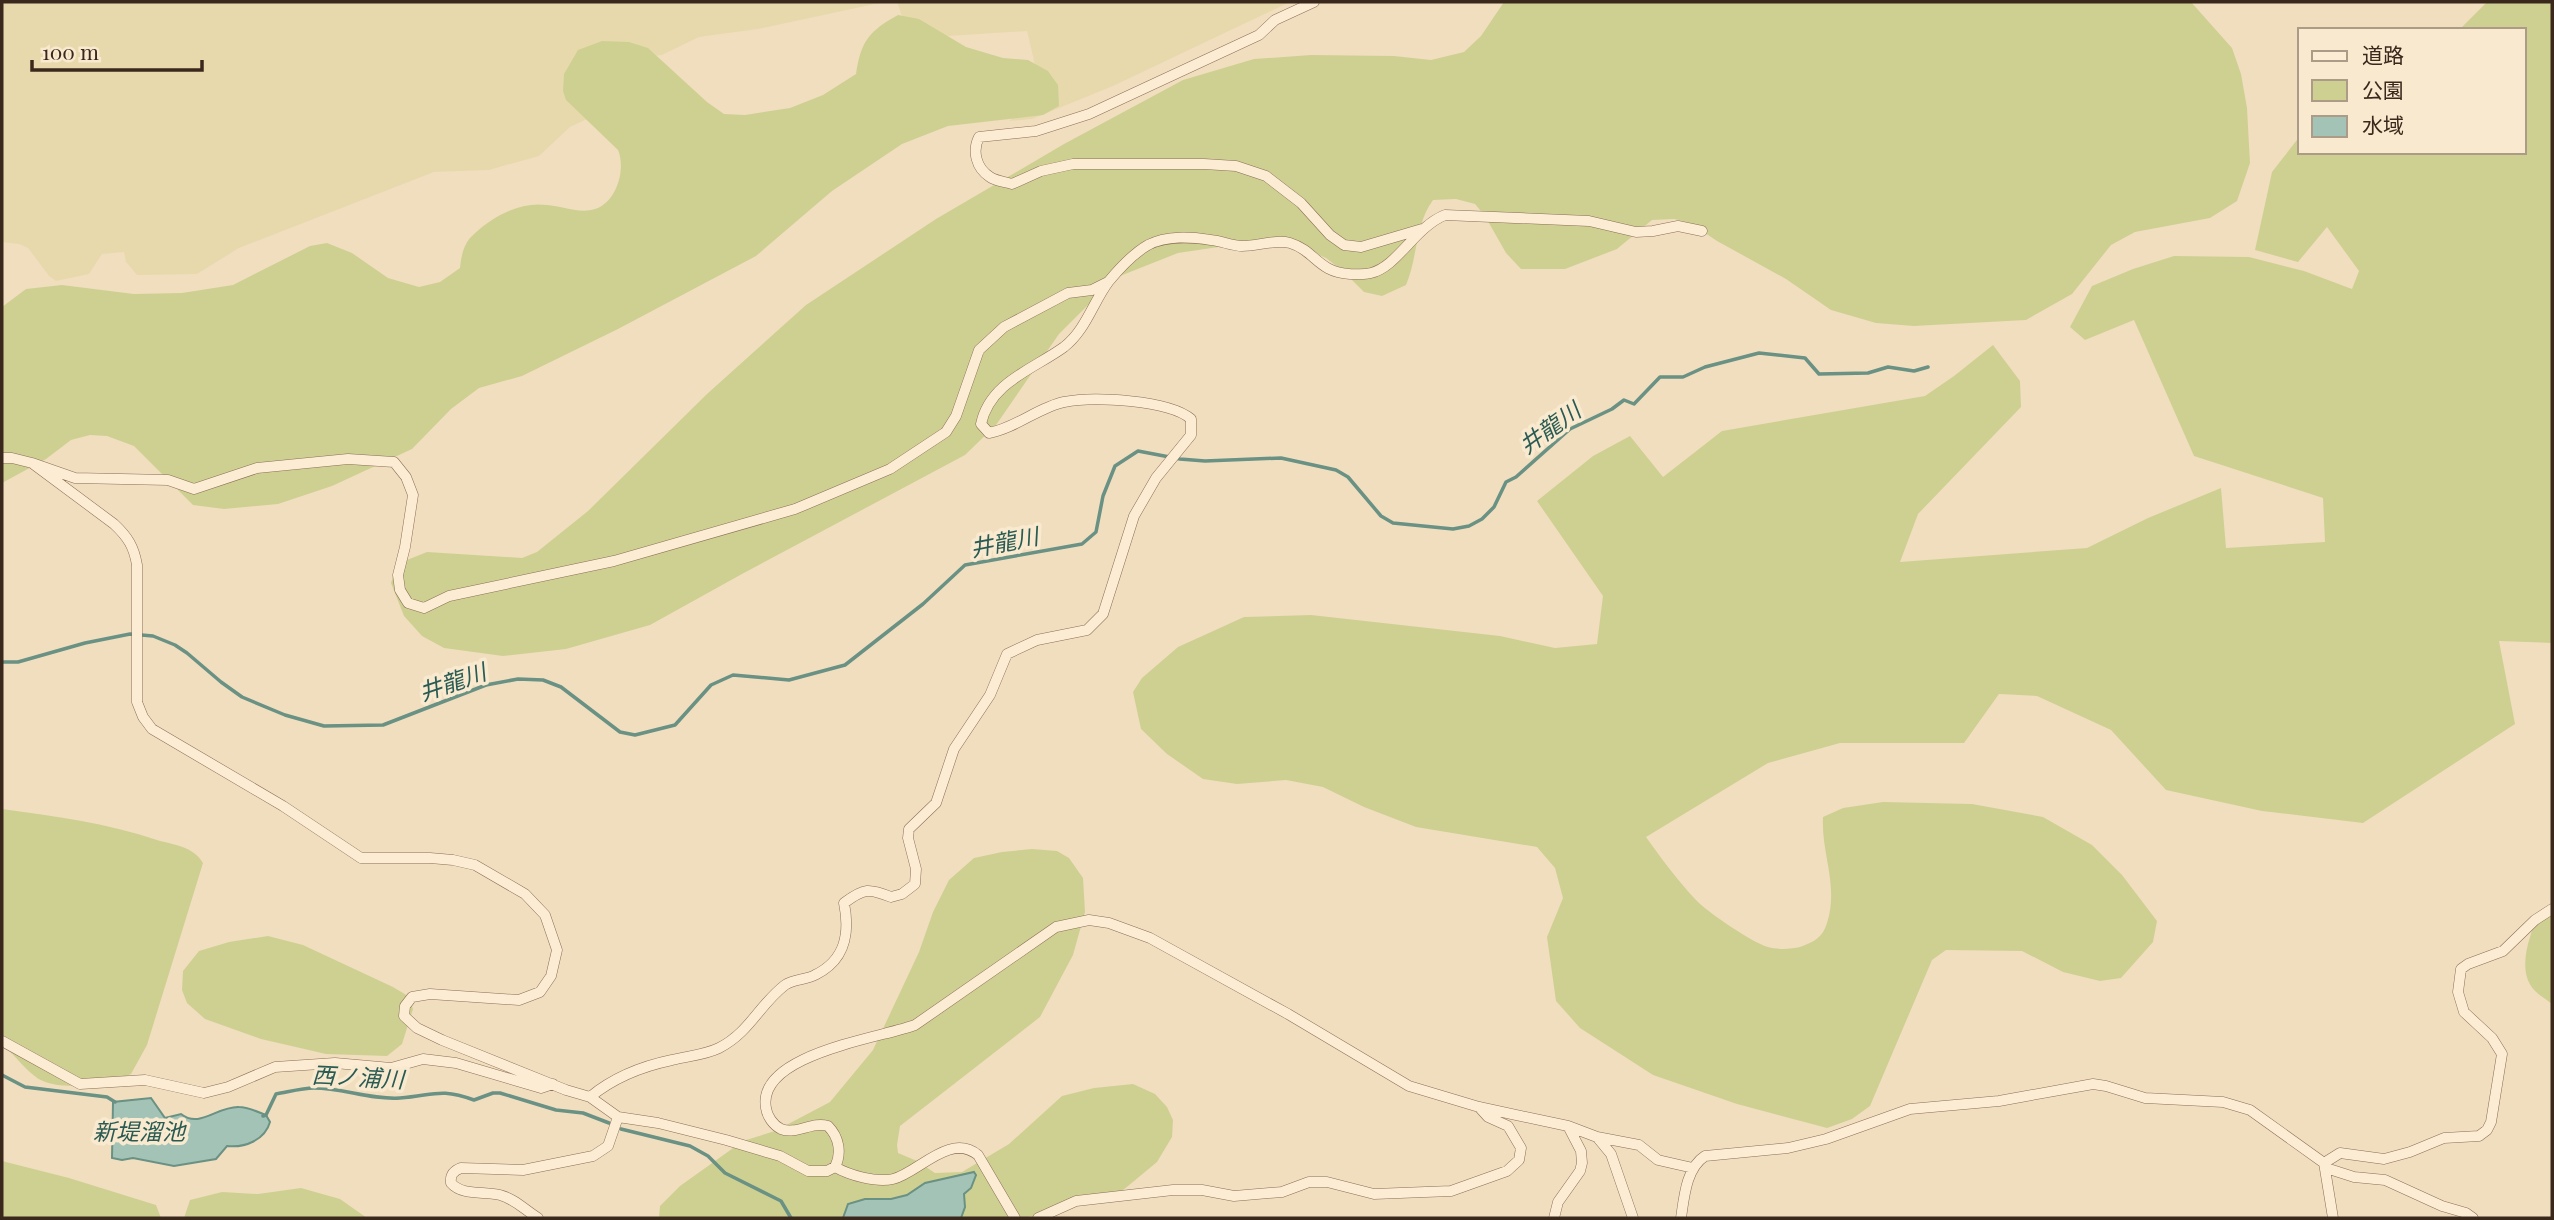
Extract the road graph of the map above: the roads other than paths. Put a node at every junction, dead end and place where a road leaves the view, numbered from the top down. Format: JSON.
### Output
{"nodes":[{"id":1,"x":1314,"y":2,"type":"edge"},
{"id":2,"x":1422,"y":229,"type":"junction"},
{"id":3,"x":1702,"y":230,"type":"dead end"},
{"id":4,"x":1109,"y":282,"type":"junction"},
{"id":5,"x":2,"y":458,"type":"edge"},
{"id":6,"x":32,"y":463,"type":"junction"},
{"id":7,"x":2552,"y":909,"type":"edge"},
{"id":8,"x":2,"y":1041,"type":"edge"},
{"id":9,"x":553,"y":1084,"type":"junction"},
{"id":10,"x":590,"y":1097,"type":"junction"},
{"id":11,"x":1479,"y":1107,"type":"junction"},
{"id":12,"x":618,"y":1117,"type":"junction"},
{"id":13,"x":1568,"y":1126,"type":"junction"},
{"id":14,"x":1597,"y":1137,"type":"junction"},
{"id":15,"x":2325,"y":1166,"type":"junction"},
{"id":16,"x":835,"y":1167,"type":"junction"},
{"id":17,"x":1693,"y":1168,"type":"junction"},
{"id":18,"x":538,"y":1218,"type":"edge"},
{"id":19,"x":1015,"y":1218,"type":"edge"},
{"id":20,"x":1038,"y":1218,"type":"edge"},
{"id":21,"x":1554,"y":1218,"type":"edge"},
{"id":22,"x":1633,"y":1218,"type":"edge"},
{"id":23,"x":1681,"y":1218,"type":"edge"},
{"id":24,"x":2333,"y":1218,"type":"edge"},
{"id":25,"x":2473,"y":1218,"type":"edge"}],
"edges":[{"from":1,"to":2,"type":"street"},
{"from":2,"to":3,"type":"street"},
{"from":2,"to":4,"type":"street"},
{"from":4,"to":6,"type":"street"},
{"from":4,"to":10,"type":"street"},
{"from":5,"to":6,"type":"street"},
{"from":6,"to":9,"type":"street"},
{"from":7,"to":15,"type":"street"},
{"from":8,"to":9,"type":"street"},
{"from":9,"to":10,"type":"street"},
{"from":10,"to":12,"type":"street"},
{"from":11,"to":13,"type":"street"},
{"from":11,"to":16,"type":"street"},
{"from":11,"to":20,"type":"street"},
{"from":12,"to":16,"type":"street"},
{"from":12,"to":18,"type":"street"},
{"from":13,"to":14,"type":"street"},
{"from":13,"to":21,"type":"street"},
{"from":14,"to":17,"type":"street"},
{"from":14,"to":22,"type":"street"},
{"from":15,"to":17,"type":"street"},
{"from":15,"to":24,"type":"street"},
{"from":15,"to":25,"type":"street"},
{"from":16,"to":19,"type":"street"},
{"from":17,"to":23,"type":"street"}]}
